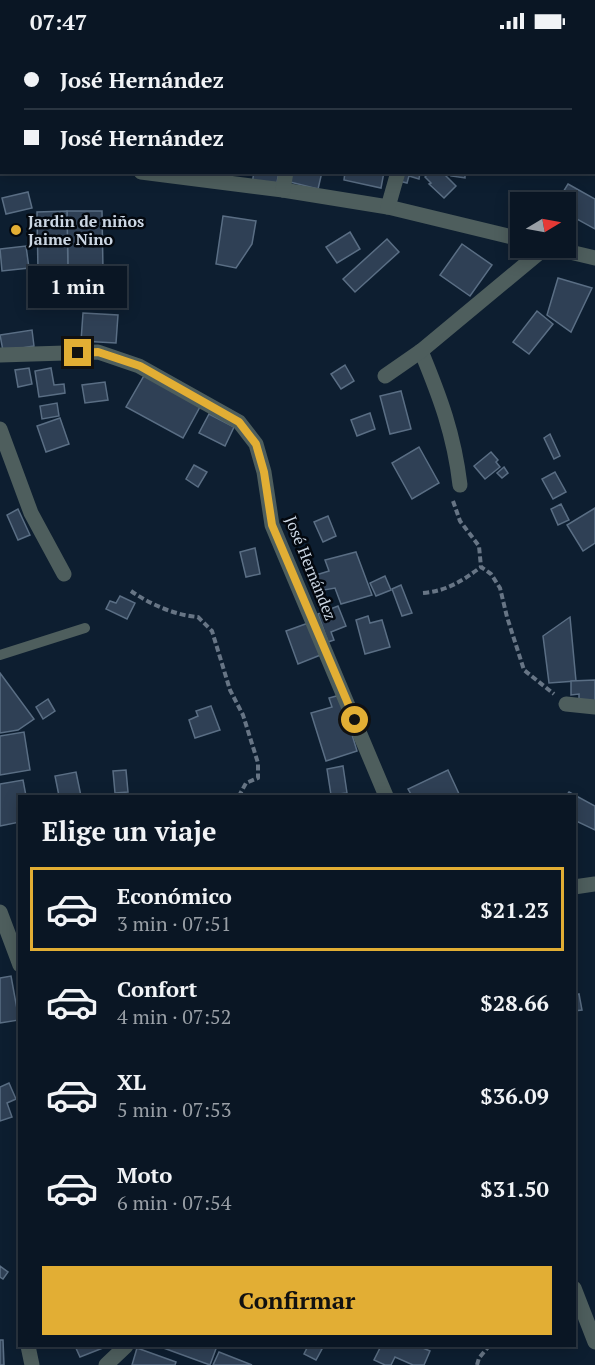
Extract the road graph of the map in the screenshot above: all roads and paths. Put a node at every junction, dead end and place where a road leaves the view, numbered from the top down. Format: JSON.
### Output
{"nodes":[{"id":1,"x":157,"y":174,"type":"edge"},
{"id":2,"x":286,"y":174,"type":"edge"},
{"id":3,"x":397,"y":174,"type":"edge"},
{"id":4,"x":283,"y":190,"type":"junction"},
{"id":5,"x":388,"y":207,"type":"junction"},
{"id":6,"x":510,"y":237,"type":"edge"},
{"id":7,"x":576,"y":253,"type":"edge"},
{"id":8,"x":533,"y":258,"type":"edge"},
{"id":9,"x":595,"y":258,"type":"edge"},
{"id":10,"x":421,"y":351,"type":"junction"},
{"id":11,"x":0,"y":355,"type":"edge"},
{"id":12,"x":385,"y":376,"type":"dead end"},
{"id":13,"x":0,"y":429,"type":"edge"},
{"id":14,"x":456,"y":491,"type":"joint"},
{"id":15,"x":481,"y":567,"type":"junction"},
{"id":16,"x":64,"y":574,"type":"dead end"},
{"id":17,"x":131,"y":591,"type":"dead end"},
{"id":18,"x":423,"y":593,"type":"dead end"},
{"id":19,"x":85,"y":628,"type":"dead end"},
{"id":20,"x":0,"y":655,"type":"edge"},
{"id":21,"x":566,"y":704,"type":"joint"},
{"id":22,"x":595,"y":707,"type":"edge"},
{"id":23,"x":239,"y":795,"type":"edge"},
{"id":24,"x":386,"y":795,"type":"edge"},
{"id":25,"x":595,"y":884,"type":"edge"},
{"id":26,"x":576,"y":887,"type":"edge"},
{"id":27,"x":0,"y":912,"type":"edge"},
{"id":28,"x":18,"y":960,"type":"edge"},
{"id":29,"x":576,"y":1293,"type":"edge"},
{"id":30,"x":595,"y":1342,"type":"edge"},
{"id":31,"x":27,"y":1347,"type":"edge"},
{"id":32,"x":125,"y":1347,"type":"edge"},
{"id":33,"x":488,"y":1347,"type":"edge"},
{"id":34,"x":32,"y":1365,"type":"edge"},
{"id":35,"x":106,"y":1365,"type":"edge"},
{"id":36,"x":477,"y":1365,"type":"edge"}],
"edges":[{"from":1,"to":4,"type":"street"},
{"from":2,"to":4,"type":"street"},
{"from":3,"to":5,"type":"street"},
{"from":4,"to":5,"type":"street"},
{"from":5,"to":6,"type":"street"},
{"from":7,"to":9,"type":"street"},
{"from":8,"to":10,"type":"street"},
{"from":10,"to":12,"type":"street"},
{"from":10,"to":14,"type":"street"},
{"from":11,"to":24,"type":"street","name":"José Hernández"},
{"from":13,"to":16,"type":"street"},
{"from":14,"to":15,"type":"path"},
{"from":15,"to":18,"type":"path"},
{"from":15,"to":21,"type":"path"},
{"from":17,"to":23,"type":"path"},
{"from":19,"to":20,"type":"lane"},
{"from":21,"to":22,"type":"street"},
{"from":25,"to":26,"type":"street"},
{"from":27,"to":28,"type":"street"},
{"from":29,"to":30,"type":"street"},
{"from":31,"to":34,"type":"street"},
{"from":32,"to":35,"type":"street"},
{"from":33,"to":36,"type":"path"}]}
